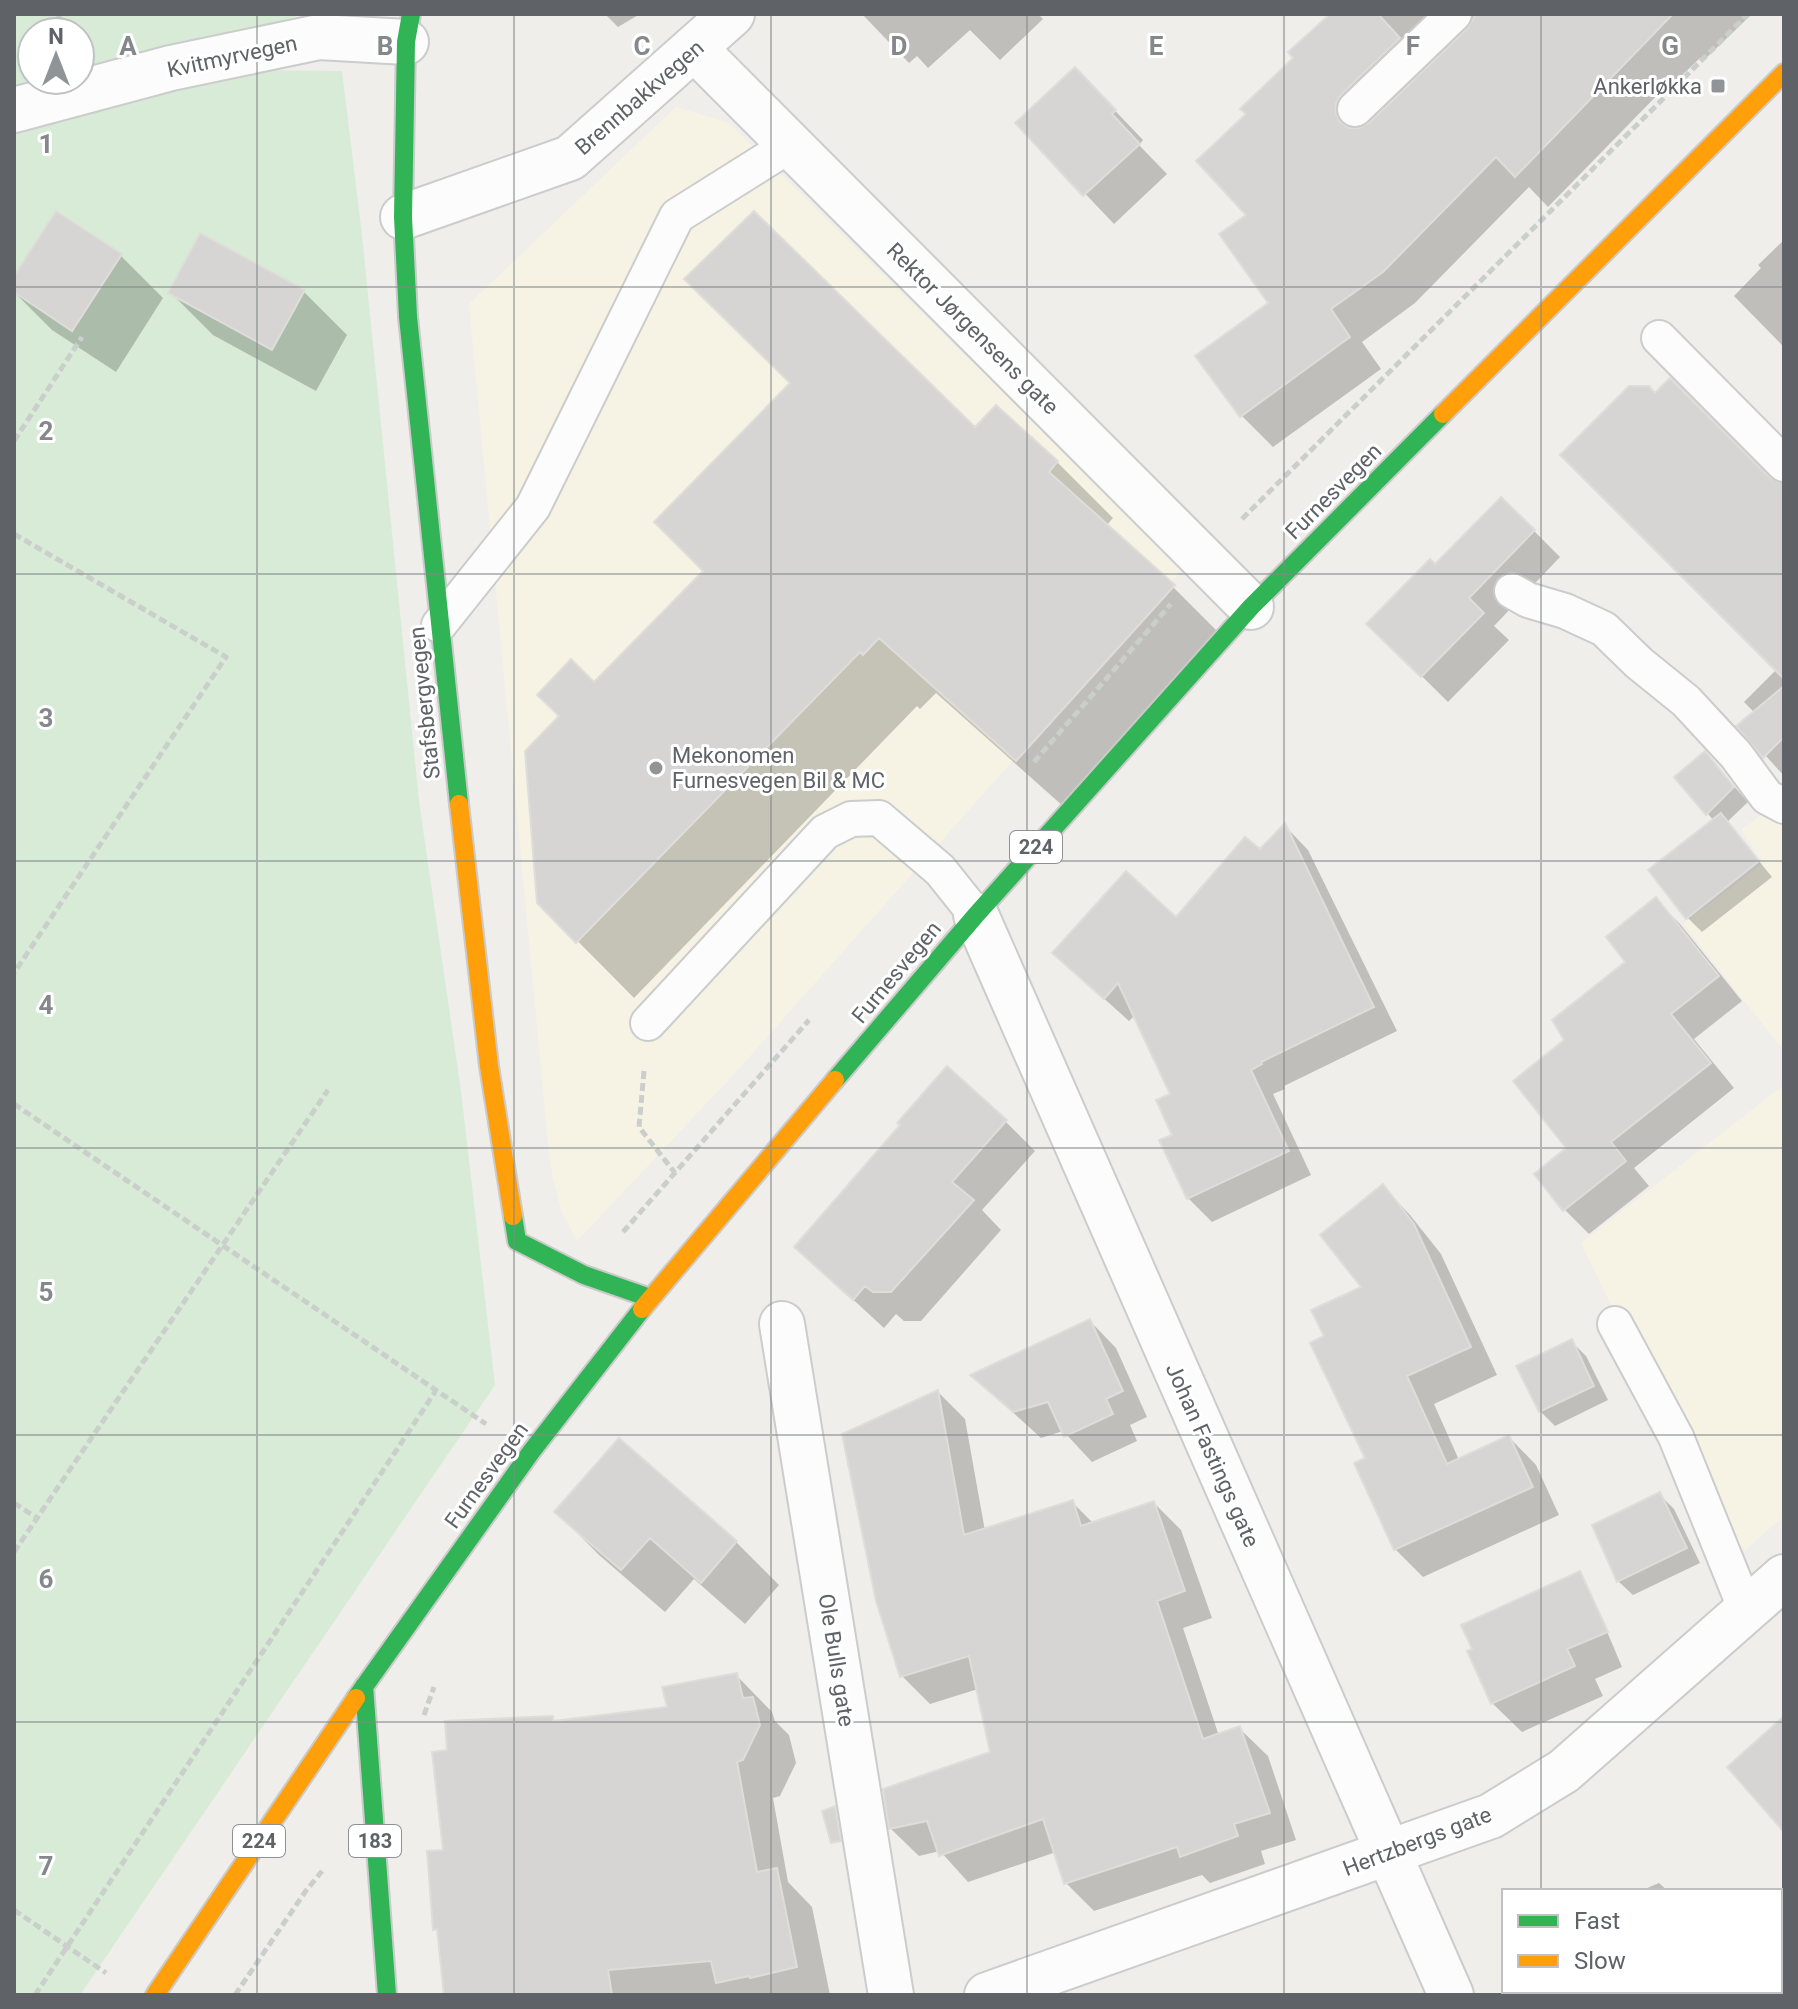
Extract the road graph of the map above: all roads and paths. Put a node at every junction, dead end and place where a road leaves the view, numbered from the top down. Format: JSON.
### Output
{"nodes":[{"id":1,"x":732,"y":14,"type":"edge"},
{"id":2,"x":1454,"y":14,"type":"edge"},
{"id":3,"x":409,"y":28,"type":"edge"},
{"id":4,"x":695,"y":49,"type":"junction"},
{"id":5,"x":1784,"y":73,"type":"edge"},
{"id":6,"x":1355,"y":109,"type":"dead end"},
{"id":7,"x":14,"y":110,"type":"edge"},
{"id":8,"x":790,"y":145,"type":"junction"},
{"id":9,"x":403,"y":217,"type":"junction"},
{"id":10,"x":82,"y":337,"type":"dead end"},
{"id":11,"x":1659,"y":338,"type":"dead end"},
{"id":12,"x":14,"y":441,"type":"edge"},
{"id":13,"x":1784,"y":464,"type":"edge"},
{"id":14,"x":14,"y":534,"type":"edge"},
{"id":15,"x":1512,"y":591,"type":"dead end"},
{"id":16,"x":1251,"y":607,"type":"junction"},
{"id":17,"x":439,"y":625,"type":"junction"},
{"id":18,"x":1784,"y":806,"type":"edge"},
{"id":19,"x":976,"y":915,"type":"junction"},
{"id":20,"x":14,"y":973,"type":"edge"},
{"id":21,"x":648,"y":1023,"type":"joint"},
{"id":22,"x":328,"y":1090,"type":"dead end"},
{"id":23,"x":14,"y":1104,"type":"edge"},
{"id":24,"x":675,"y":1173,"type":"dead end"},
{"id":25,"x":222,"y":1245,"type":"junction"},
{"id":26,"x":650,"y":1298,"type":"junction"},
{"id":27,"x":782,"y":1324,"type":"dead end"},
{"id":28,"x":1615,"y":1324,"type":"dead end"},
{"id":29,"x":435,"y":1392,"type":"junction"},
{"id":30,"x":531,"y":1452,"type":"junction"},
{"id":31,"x":14,"y":1503,"type":"edge"},
{"id":32,"x":37,"y":1518,"type":"junction"},
{"id":33,"x":14,"y":1552,"type":"edge"},
{"id":34,"x":1784,"y":1577,"type":"edge"},
{"id":35,"x":1746,"y":1610,"type":"junction"},
{"id":36,"x":437,"y":1680,"type":"dead end"},
{"id":37,"x":364,"y":1686,"type":"junction"},
{"id":38,"x":423,"y":1720,"type":"dead end"},
{"id":39,"x":376,"y":1853,"type":"junction"},
{"id":40,"x":1388,"y":1854,"type":"junction"},
{"id":41,"x":14,"y":1910,"type":"edge"},
{"id":42,"x":67,"y":1947,"type":"junction"},
{"id":43,"x":98,"y":1968,"type":"dead end"},
{"id":44,"x":35,"y":1995,"type":"edge"},
{"id":45,"x":155,"y":1995,"type":"edge"},
{"id":46,"x":235,"y":1995,"type":"edge"},
{"id":47,"x":387,"y":1995,"type":"edge"},
{"id":48,"x":891,"y":1995,"type":"edge"},
{"id":49,"x":987,"y":1995,"type":"edge"},
{"id":50,"x":1451,"y":1995,"type":"edge"}],
"edges":[{"from":1,"to":4,"type":"street","name":"Brennbakkvegen"},
{"from":2,"to":6,"type":"lane"},
{"from":3,"to":7,"type":"street","name":"Kvitmyrvegen"},
{"from":3,"to":9,"type":"main road","name":"Stafsbergvegen"},
{"from":4,"to":8,"type":"street","name":"Rektor Jørgensens gate"},
{"from":4,"to":9,"type":"street","name":"Brennbakkvegen"},
{"from":5,"to":16,"type":"main road","name":"Furnesvegen","number":"224"},
{"from":8,"to":16,"type":"street","name":"Rektor Jørgensens gate"},
{"from":8,"to":17,"type":"lane"},
{"from":9,"to":17,"type":"main road","name":"Stafsbergvegen"},
{"from":10,"to":12,"type":"path"},
{"from":11,"to":13,"type":"lane"},
{"from":14,"to":20,"type":"path"},
{"from":15,"to":18,"type":"lane"},
{"from":16,"to":19,"type":"main road","name":"Furnesvegen","number":"224"},
{"from":17,"to":26,"type":"main road","name":"Stafsbergvegen"},
{"from":19,"to":21,"type":"lane"},
{"from":19,"to":26,"type":"main road","name":"Furnesvegen","number":"224"},
{"from":19,"to":40,"type":"street","name":"Johan Fastings gate"},
{"from":21,"to":24,"type":"path"},
{"from":22,"to":25,"type":"path"},
{"from":23,"to":25,"type":"path"},
{"from":25,"to":29,"type":"path"},
{"from":25,"to":32,"type":"path"},
{"from":26,"to":30,"type":"main road","name":"Furnesvegen","number":"224"},
{"from":27,"to":48,"type":"street","name":"Ole Bulls gate"},
{"from":28,"to":35,"type":"lane"},
{"from":29,"to":30,"type":"path"},
{"from":29,"to":42,"type":"path"},
{"from":30,"to":37,"type":"main road","name":"Furnesvegen","number":"224"},
{"from":31,"to":32,"type":"path"},
{"from":32,"to":33,"type":"path"},
{"from":34,"to":35,"type":"street","name":"Hertzbergs gate"},
{"from":35,"to":40,"type":"street","name":"Hertzbergs gate"},
{"from":36,"to":38,"type":"path"},
{"from":37,"to":39,"type":"main road","number":"183"},
{"from":37,"to":45,"type":"main road","name":"Furnesvegen","number":"224"},
{"from":39,"to":46,"type":"path"},
{"from":39,"to":47,"type":"main road","number":"183"},
{"from":40,"to":49,"type":"street","name":"Hertzbergs gate"},
{"from":40,"to":50,"type":"street","name":"Johan Fastings gate"},
{"from":41,"to":42,"type":"path"},
{"from":42,"to":43,"type":"path"},
{"from":42,"to":44,"type":"path"}]}
